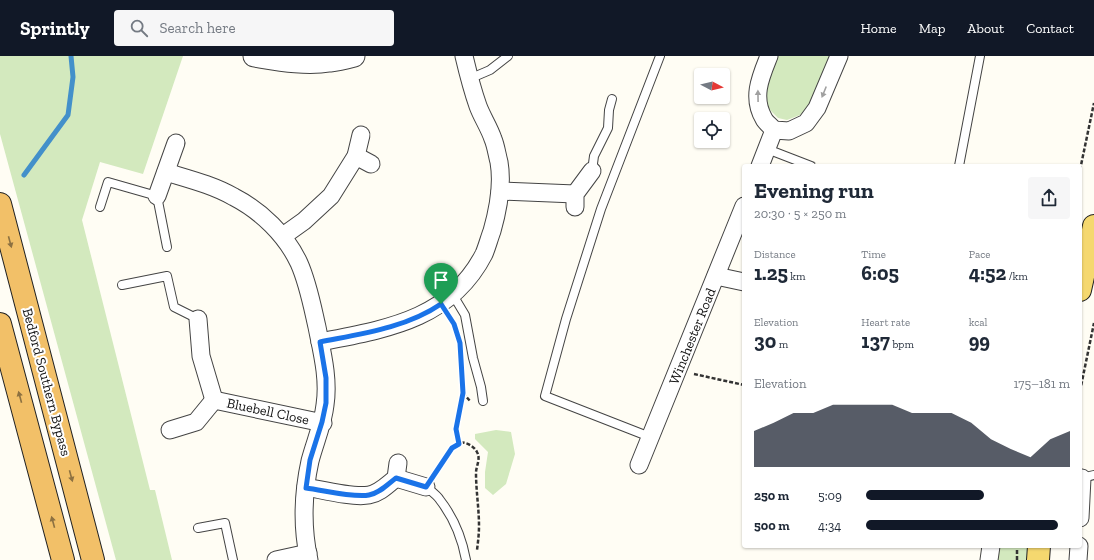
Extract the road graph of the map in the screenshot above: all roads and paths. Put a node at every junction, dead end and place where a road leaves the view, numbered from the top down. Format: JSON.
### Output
{"nodes":[{"id":1,"x":254,"y":56,"type":"edge"},
{"id":2,"x":354,"y":56,"type":"edge"},
{"id":3,"x":464,"y":56,"type":"edge"},
{"id":4,"x":508,"y":56,"type":"edge"},
{"id":5,"x":660,"y":56,"type":"edge"},
{"id":6,"x":769,"y":56,"type":"edge"},
{"id":7,"x":839,"y":56,"type":"edge"},
{"id":8,"x":980,"y":56,"type":"edge"},
{"id":9,"x":279,"y":58,"type":"edge"},
{"id":10,"x":469,"y":79,"type":"junction"},
{"id":11,"x":612,"y":99,"type":"dead end"},
{"id":12,"x":1094,"y":103,"type":"edge"},
{"id":13,"x":774,"y":130,"type":"junction"},
{"id":14,"x":361,"y":135,"type":"dead end"},
{"id":15,"x":176,"y":143,"type":"dead end"},
{"id":16,"x":767,"y":149,"type":"junction"},
{"id":17,"x":761,"y":164,"type":"edge"},
{"id":18,"x":806,"y":164,"type":"edge"},
{"id":19,"x":959,"y":164,"type":"edge"},
{"id":20,"x":1081,"y":164,"type":"edge"},
{"id":21,"x":592,"y":171,"type":"joint"},
{"id":22,"x":166,"y":172,"type":"junction"},
{"id":23,"x":500,"y":191,"type":"junction"},
{"id":24,"x":157,"y":196,"type":"junction"},
{"id":25,"x":0,"y":204,"type":"edge"},
{"id":26,"x":100,"y":207,"type":"dead end"},
{"id":27,"x":742,"y":211,"type":"edge"},
{"id":28,"x":1094,"y":226,"type":"edge"},
{"id":29,"x":282,"y":236,"type":"junction"},
{"id":30,"x":167,"y":246,"type":"dead end"},
{"id":31,"x":716,"y":276,"type":"junction"},
{"id":32,"x":1082,"y":281,"type":"edge"},
{"id":33,"x":742,"y":282,"type":"edge"},
{"id":34,"x":122,"y":285,"type":"dead end"},
{"id":35,"x":453,"y":295,"type":"junction"},
{"id":36,"x":198,"y":319,"type":"joint"},
{"id":37,"x":1094,"y":323,"type":"edge"},
{"id":38,"x":0,"y":324,"type":"edge"},
{"id":39,"x":320,"y":342,"type":"junction"},
{"id":40,"x":462,"y":363,"type":"dead end"},
{"id":41,"x":677,"y":371,"type":"junction"},
{"id":42,"x":1082,"y":382,"type":"edge"},
{"id":43,"x":742,"y":385,"type":"edge"},
{"id":44,"x":214,"y":400,"type":"junction"},
{"id":45,"x":483,"y":401,"type":"dead end"},
{"id":46,"x":322,"y":422,"type":"junction"},
{"id":47,"x":170,"y":430,"type":"dead end"},
{"id":48,"x":650,"y":437,"type":"junction"},
{"id":49,"x":459,"y":444,"type":"junction"},
{"id":50,"x":639,"y":465,"type":"dead end"},
{"id":51,"x":1088,"y":477,"type":"edge"},
{"id":52,"x":426,"y":487,"type":"junction"},
{"id":53,"x":306,"y":488,"type":"junction"},
{"id":54,"x":1082,"y":508,"type":"edge"},
{"id":55,"x":198,"y":528,"type":"dead end"},
{"id":56,"x":991,"y":548,"type":"edge"},
{"id":57,"x":1017,"y":548,"type":"edge"},
{"id":58,"x":1039,"y":548,"type":"edge"},
{"id":59,"x":1079,"y":548,"type":"edge"},
{"id":60,"x":477,"y":553,"type":"dead end"},
{"id":61,"x":308,"y":556,"type":"edge"},
{"id":62,"x":63,"y":560,"type":"edge"},
{"id":63,"x":94,"y":560,"type":"edge"},
{"id":64,"x":232,"y":560,"type":"edge"},
{"id":65,"x":276,"y":560,"type":"edge"},
{"id":66,"x":466,"y":560,"type":"edge"},
{"id":67,"x":989,"y":560,"type":"edge"},
{"id":68,"x":1017,"y":560,"type":"edge"},
{"id":69,"x":1038,"y":560,"type":"edge"},
{"id":70,"x":1078,"y":560,"type":"edge"}],
"edges":[{"from":1,"to":9,"type":"street"},
{"from":2,"to":9,"type":"street"},
{"from":3,"to":10,"type":"street"},
{"from":4,"to":10,"type":"lane"},
{"from":5,"to":48,"type":"lane"},
{"from":13,"to":6,"type":"street","one_way":true},
{"from":7,"to":13,"type":"street","one_way":true},
{"from":8,"to":19,"type":"lane"},
{"from":10,"to":23,"type":"street"},
{"from":11,"to":21,"type":"lane"},
{"from":12,"to":20,"type":"path"},
{"from":13,"to":16,"type":"street"},
{"from":14,"to":29,"type":"street"},
{"from":15,"to":22,"type":"street"},
{"from":16,"to":17,"type":"street"},
{"from":16,"to":18,"type":"lane"},
{"from":21,"to":23,"type":"street"},
{"from":22,"to":24,"type":"street"},
{"from":22,"to":29,"type":"street"},
{"from":23,"to":35,"type":"street"},
{"from":24,"to":26,"type":"lane"},
{"from":24,"to":30,"type":"lane"},
{"from":25,"to":63,"type":"highway","name":"Bedford Southern Bypass","one_way":true},
{"from":27,"to":31,"type":"street","name":"Winchester Road"},
{"from":28,"to":32,"type":"main road"},
{"from":29,"to":39,"type":"street"},
{"from":31,"to":33,"type":"street"},
{"from":31,"to":41,"type":"street","name":"Winchester Road"},
{"from":34,"to":36,"type":"lane"},
{"from":35,"to":39,"type":"street"},
{"from":35,"to":45,"type":"lane"},
{"from":36,"to":44,"type":"street","name":"Bluebell Close"},
{"from":37,"to":42,"type":"path"},
{"from":62,"to":38,"type":"highway","one_way":true},
{"from":39,"to":46,"type":"street"},
{"from":40,"to":49,"type":"path"},
{"from":41,"to":43,"type":"path"},
{"from":41,"to":48,"type":"street","name":"Winchester Road"},
{"from":44,"to":46,"type":"street","name":"Bluebell Close"},
{"from":44,"to":47,"type":"street","name":"Bluebell Close"},
{"from":46,"to":53,"type":"street"},
{"from":48,"to":50,"type":"street","name":"Winchester Road"},
{"from":49,"to":52,"type":"path"},
{"from":49,"to":60,"type":"path"},
{"from":51,"to":54,"type":"street"},
{"from":52,"to":53,"type":"street"},
{"from":52,"to":66,"type":"lane"},
{"from":53,"to":61,"type":"street"},
{"from":55,"to":64,"type":"lane"},
{"from":56,"to":67,"type":"street"},
{"from":57,"to":68,"type":"path"},
{"from":58,"to":69,"type":"main road"},
{"from":59,"to":70,"type":"street"},
{"from":61,"to":65,"type":"street"}]}
